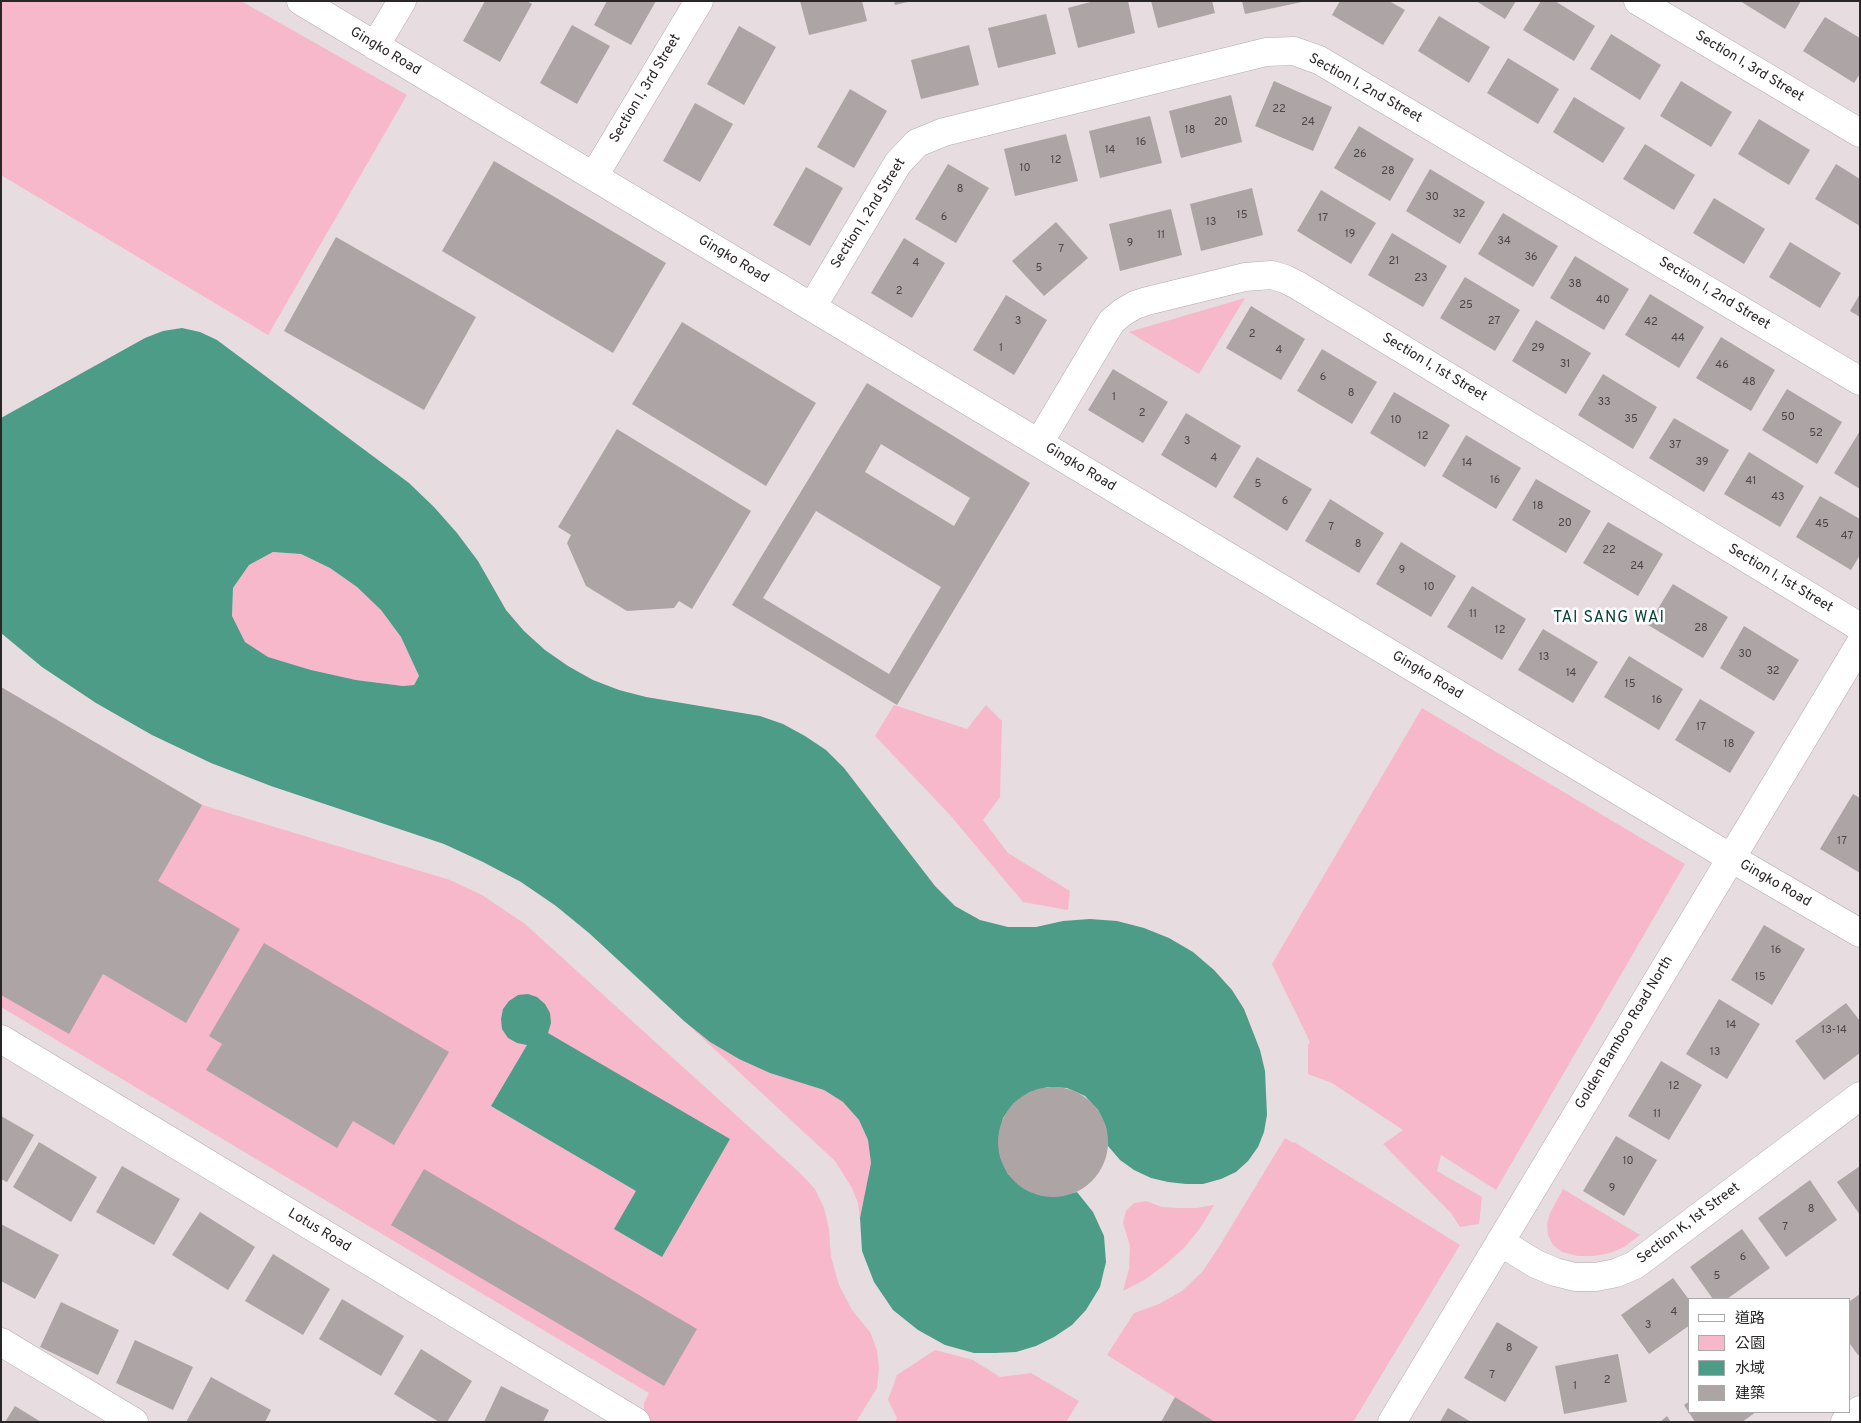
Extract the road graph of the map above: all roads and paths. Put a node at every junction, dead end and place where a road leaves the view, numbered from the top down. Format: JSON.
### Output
{"nodes":[{"id":1,"x":301,"y":1,"type":"edge"},
{"id":2,"x":402,"y":1,"type":"edge"},
{"id":3,"x":699,"y":1,"type":"edge"},
{"id":4,"x":1638,"y":1,"type":"edge"},
{"id":5,"x":376,"y":46,"type":"junction"},
{"id":6,"x":1860,"y":133,"type":"edge"},
{"id":7,"x":594,"y":176,"type":"junction"},
{"id":8,"x":812,"y":307,"type":"junction"},
{"id":9,"x":1860,"y":381,"type":"edge"},
{"id":10,"x":1039,"y":443,"type":"junction"},
{"id":11,"x":1860,"y":627,"type":"edge"},
{"id":12,"x":1860,"y":644,"type":"edge"},
{"id":13,"x":1730,"y":858,"type":"junction"},
{"id":14,"x":1860,"y":933,"type":"edge"},
{"id":15,"x":1,"y":1039,"type":"edge"},
{"id":16,"x":1860,"y":1096,"type":"edge"},
{"id":17,"x":1500,"y":1242,"type":"junction"},
{"id":18,"x":1,"y":1342,"type":"edge"},
{"id":19,"x":1860,"y":1410,"type":"edge"},
{"id":20,"x":134,"y":1422,"type":"edge"},
{"id":21,"x":636,"y":1422,"type":"edge"},
{"id":22,"x":1392,"y":1422,"type":"edge"},
{"id":23,"x":1845,"y":1422,"type":"edge"}],
"edges":[{"from":1,"to":5,"type":"street","name":"Gingko Road"},
{"from":2,"to":5,"type":"street"},
{"from":3,"to":7,"type":"street","name":"Section I, 3rd Street"},
{"from":4,"to":6,"type":"street","name":"Section I, 3rd Street"},
{"from":5,"to":7,"type":"street","name":"Gingko Road"},
{"from":7,"to":8,"type":"street","name":"Gingko Road"},
{"from":8,"to":9,"type":"street","name":"Section I, 2nd Street"},
{"from":8,"to":10,"type":"street","name":"Gingko Road"},
{"from":10,"to":11,"type":"street","name":"Section I, 1st Street"},
{"from":10,"to":13,"type":"street","name":"Gingko Road"},
{"from":12,"to":13,"type":"street","name":"Golden Bamboo Road North"},
{"from":13,"to":14,"type":"street","name":"Gingko Road"},
{"from":13,"to":17,"type":"street","name":"Golden Bamboo Road North"},
{"from":15,"to":21,"type":"street","name":"Lotus Road"},
{"from":16,"to":17,"type":"street","name":"Section K, 1st Street"},
{"from":17,"to":22,"type":"street","name":"Golden Bamboo Road North"},
{"from":18,"to":20,"type":"street"},
{"from":19,"to":23,"type":"street"}]}
